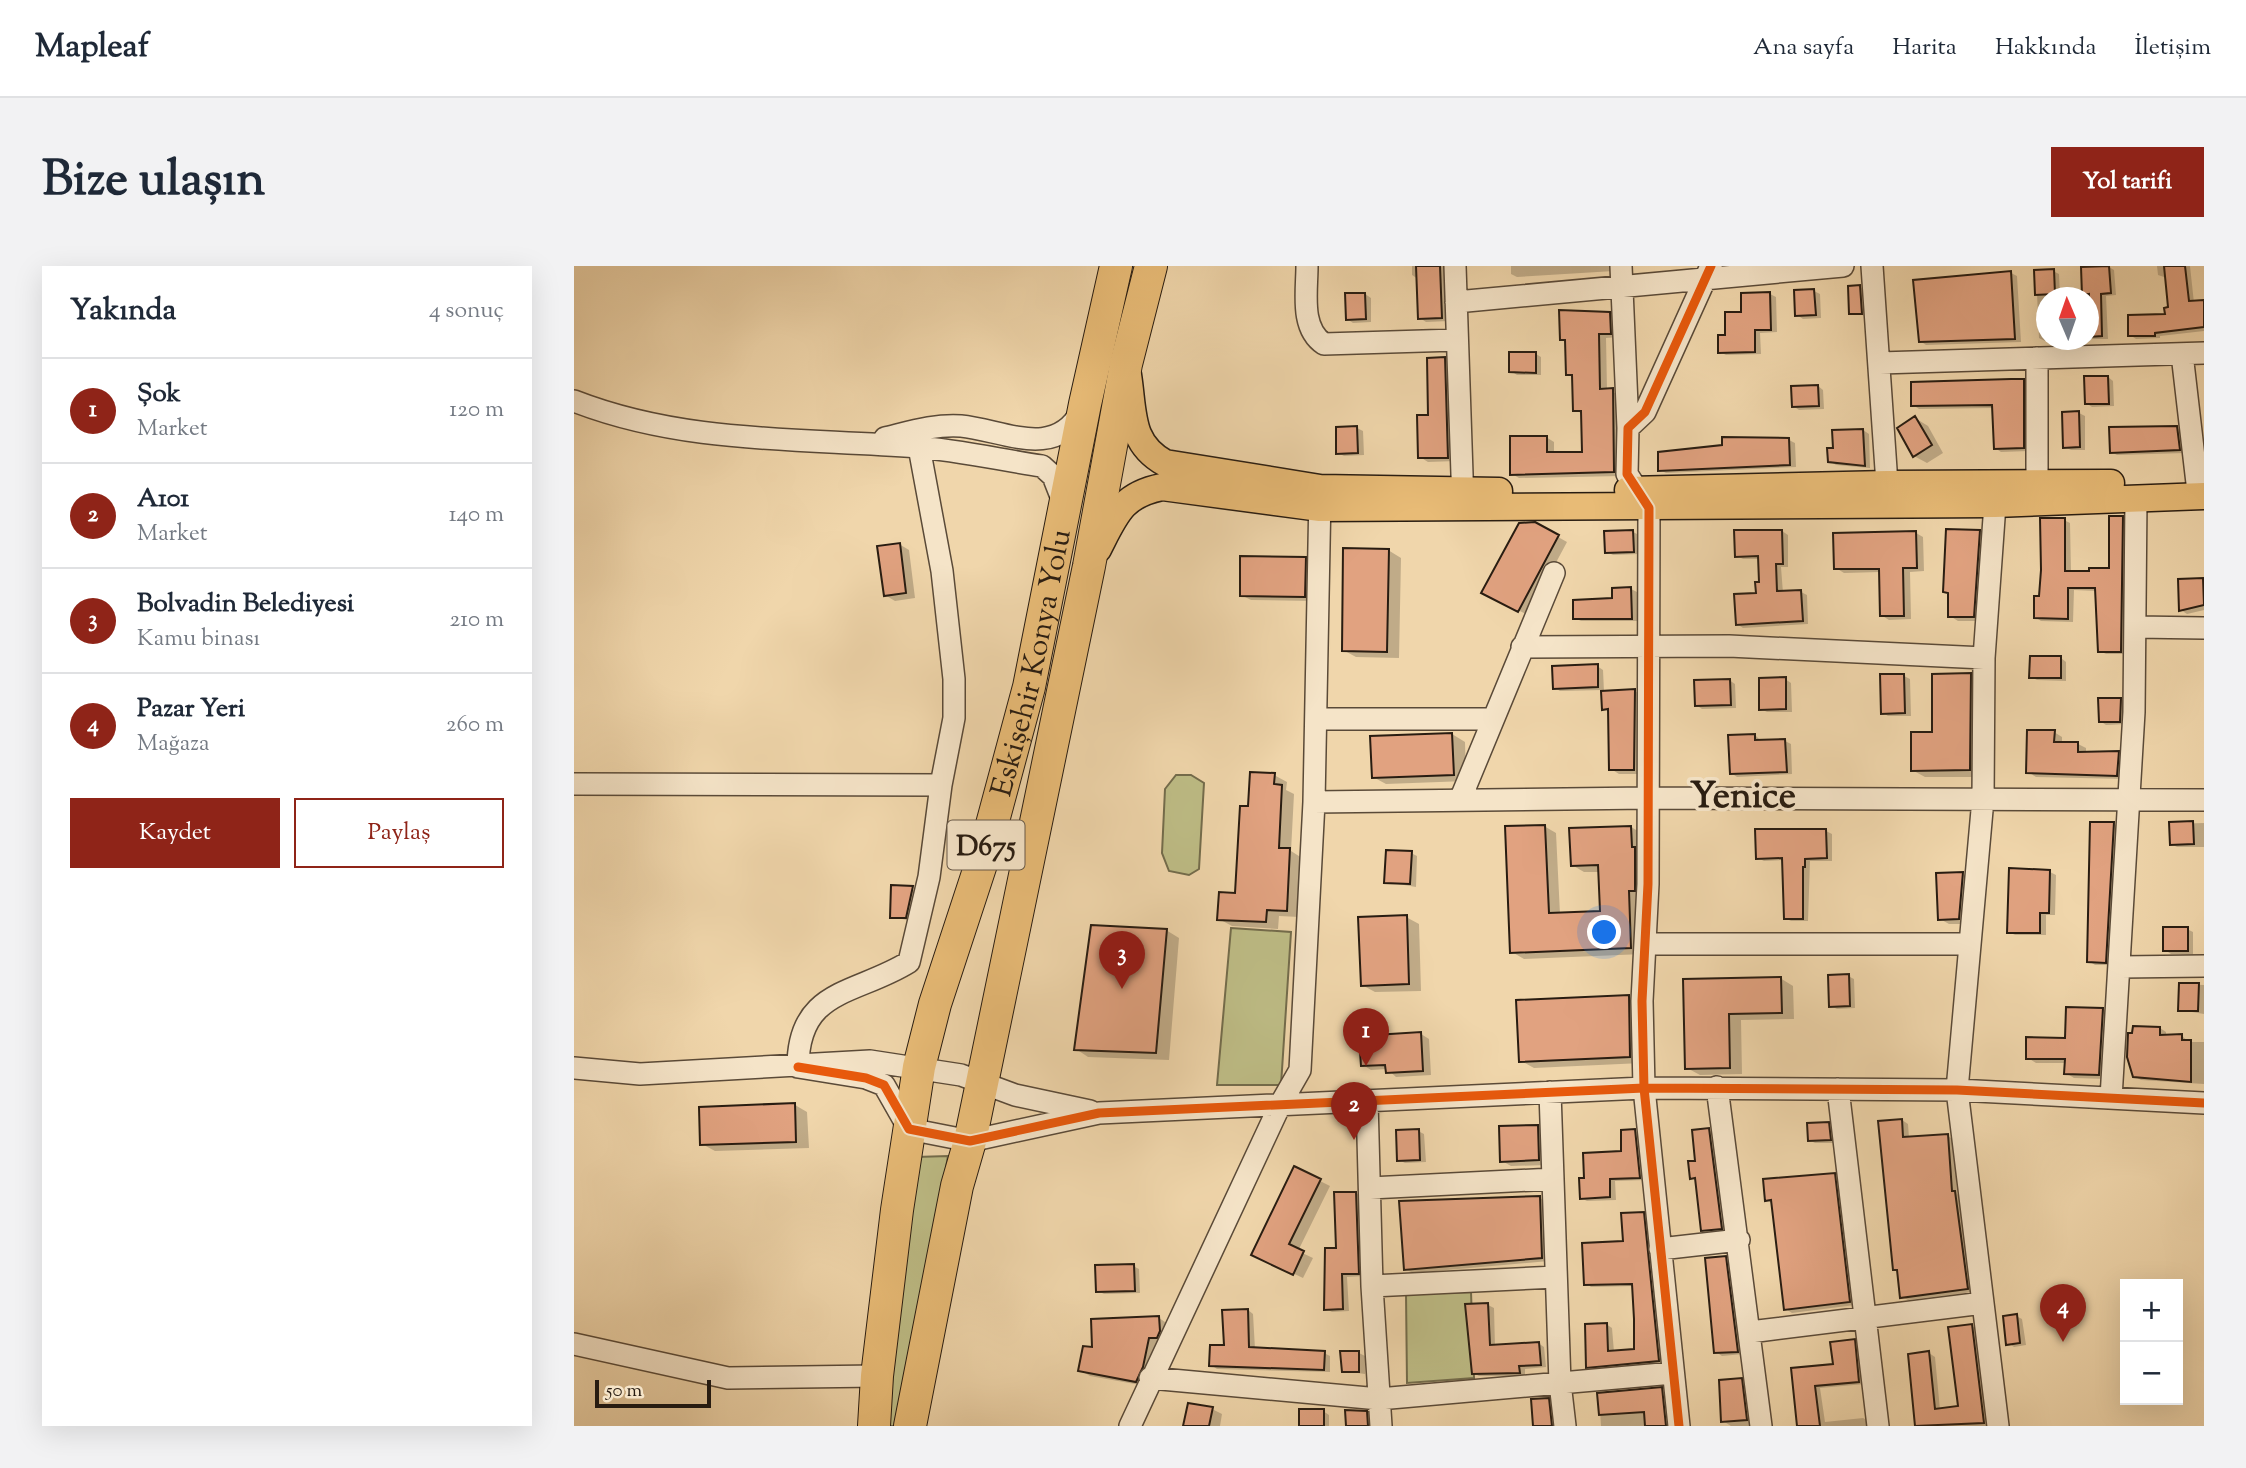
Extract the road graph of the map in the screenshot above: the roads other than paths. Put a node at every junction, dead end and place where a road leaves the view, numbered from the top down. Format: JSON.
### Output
{"nodes":[{"id":1,"x":1116,"y":266,"type":"edge"},
{"id":2,"x":1151,"y":266,"type":"edge"},
{"id":3,"x":1307,"y":266,"type":"edge"},
{"id":4,"x":1455,"y":266,"type":"edge"},
{"id":5,"x":1843,"y":266,"type":"edge"},
{"id":6,"x":1872,"y":266,"type":"edge"},
{"id":7,"x":1708,"y":272,"type":"edge"},
{"id":8,"x":1622,"y":276,"type":"edge"},
{"id":9,"x":1455,"y":302,"type":"junction"},
{"id":10,"x":1456,"y":340,"type":"junction"},
{"id":11,"x":2204,"y":353,"type":"edge"},
{"id":12,"x":2182,"y":354,"type":"junction"},
{"id":13,"x":2037,"y":358,"type":"junction"},
{"id":14,"x":1880,"y":363,"type":"junction"},
{"id":15,"x":1126,"y":364,"type":"junction"},
{"id":16,"x":574,"y":401,"type":"edge"},
{"id":17,"x":1085,"y":404,"type":"junction"},
{"id":18,"x":1628,"y":428,"type":"junction"},
{"id":19,"x":859,"y":444,"type":"junction"},
{"id":20,"x":919,"y":447,"type":"junction"},
{"id":21,"x":2037,"y":483,"type":"junction"},
{"id":22,"x":1886,"y":484,"type":"junction"},
{"id":23,"x":2202,"y":487,"type":"edge"},
{"id":24,"x":1320,"y":498,"type":"junction"},
{"id":25,"x":1642,"y":499,"type":"junction"},
{"id":26,"x":2136,"y":499,"type":"junction"},
{"id":27,"x":1464,"y":500,"type":"junction"},
{"id":28,"x":1064,"y":504,"type":"junction"},
{"id":29,"x":1994,"y":504,"type":"junction"},
{"id":30,"x":1089,"y":566,"type":"junction"},
{"id":31,"x":1554,"y":573,"type":"dead end"},
{"id":32,"x":2136,"y":627,"type":"junction"},
{"id":33,"x":2204,"y":628,"type":"edge"},
{"id":34,"x":1522,"y":647,"type":"junction"},
{"id":35,"x":1649,"y":647,"type":"junction"},
{"id":36,"x":1984,"y":658,"type":"junction"},
{"id":37,"x":1317,"y":719,"type":"junction"},
{"id":38,"x":1493,"y":719,"type":"junction"},
{"id":39,"x":574,"y":785,"type":"edge"},
{"id":40,"x":941,"y":785,"type":"junction"},
{"id":41,"x":1648,"y":798,"type":"junction"},
{"id":42,"x":1983,"y":799,"type":"junction"},
{"id":43,"x":1460,"y":800,"type":"junction"},
{"id":44,"x":2204,"y":800,"type":"edge"},
{"id":45,"x":2129,"y":801,"type":"junction"},
{"id":46,"x":1314,"y":802,"type":"junction"},
{"id":47,"x":1645,"y":944,"type":"junction"},
{"id":48,"x":1969,"y":944,"type":"junction"},
{"id":49,"x":2204,"y":966,"type":"edge"},
{"id":50,"x":2121,"y":967,"type":"junction"},
{"id":51,"x":798,"y":1067,"type":"junction"},
{"id":52,"x":919,"y":1067,"type":"junction"},
{"id":53,"x":574,"y":1068,"type":"edge"},
{"id":54,"x":981,"y":1084,"type":"junction"},
{"id":55,"x":1717,"y":1087,"type":"junction"},
{"id":56,"x":1644,"y":1088,"type":"junction"},
{"id":57,"x":1838,"y":1089,"type":"junction"},
{"id":58,"x":1957,"y":1090,"type":"junction"},
{"id":59,"x":1550,"y":1091,"type":"junction"},
{"id":60,"x":2111,"y":1098,"type":"junction"},
{"id":61,"x":1367,"y":1101,"type":"junction"},
{"id":62,"x":2204,"y":1103,"type":"edge"},
{"id":63,"x":1280,"y":1105,"type":"junction"},
{"id":64,"x":1099,"y":1114,"type":"junction"},
{"id":65,"x":909,"y":1129,"type":"junction"},
{"id":66,"x":970,"y":1141,"type":"junction"},
{"id":67,"x":1553,"y":1179,"type":"junction"},
{"id":68,"x":1370,"y":1188,"type":"junction"},
{"id":69,"x":1739,"y":1240,"type":"junction"},
{"id":70,"x":1660,"y":1249,"type":"junction"},
{"id":71,"x":1556,"y":1277,"type":"junction"},
{"id":72,"x":1372,"y":1286,"type":"junction"},
{"id":73,"x":1983,"y":1303,"type":"junction"},
{"id":74,"x":1865,"y":1319,"type":"junction"},
{"id":75,"x":1751,"y":1332,"type":"junction"},
{"id":76,"x":574,"y":1344,"type":"edge"},
{"id":77,"x":1673,"y":1373,"type":"junction"},
{"id":78,"x":877,"y":1376,"type":"junction"},
{"id":79,"x":1150,"y":1378,"type":"junction"},
{"id":80,"x":1560,"y":1383,"type":"junction"},
{"id":81,"x":1379,"y":1399,"type":"junction"},
{"id":82,"x":912,"y":1425,"type":"edge"},
{"id":83,"x":874,"y":1426,"type":"edge"},
{"id":84,"x":1130,"y":1426,"type":"edge"},
{"id":85,"x":1381,"y":1426,"type":"edge"},
{"id":86,"x":1565,"y":1426,"type":"edge"},
{"id":87,"x":1679,"y":1426,"type":"edge"},
{"id":88,"x":1761,"y":1426,"type":"edge"},
{"id":89,"x":1878,"y":1426,"type":"edge"},
{"id":90,"x":1998,"y":1426,"type":"edge"}],
"edges":[{"from":1,"to":17,"type":"highway","name":"Eskişehir Konya Yolu","number":"D675"},
{"from":2,"to":15,"type":"highway","name":"Eskişehir Konya Yolu","number":"D675"},
{"from":3,"to":10,"type":"street"},
{"from":4,"to":9,"type":"street"},
{"from":5,"to":7,"type":"street"},
{"from":6,"to":14,"type":"street"},
{"from":7,"to":8,"type":"street"},
{"from":7,"to":18,"type":"street"},
{"from":8,"to":9,"type":"street"},
{"from":8,"to":18,"type":"street"},
{"from":9,"to":10,"type":"street"},
{"from":10,"to":27,"type":"street"},
{"from":11,"to":12,"type":"street"},
{"from":12,"to":13,"type":"street"},
{"from":12,"to":23,"type":"street"},
{"from":13,"to":14,"type":"street"},
{"from":13,"to":21,"type":"street"},
{"from":14,"to":22,"type":"street"},
{"from":15,"to":24,"type":"main road"},
{"from":15,"to":30,"type":"highway","name":"Eskişehir Konya Yolu","number":"D675"},
{"from":16,"to":19,"type":"street"},
{"from":17,"to":19,"type":"street"},
{"from":17,"to":28,"type":"highway","name":"Eskişehir Konya Yolu","number":"D675"},
{"from":18,"to":25,"type":"street"},
{"from":19,"to":20,"type":"street"},
{"from":20,"to":28,"type":"street"},
{"from":20,"to":40,"type":"street"},
{"from":21,"to":22,"type":"main road"},
{"from":21,"to":23,"type":"main road"},
{"from":22,"to":25,"type":"main road"},
{"from":23,"to":26,"type":"main road"},
{"from":24,"to":27,"type":"main road"},
{"from":24,"to":30,"type":"main road"},
{"from":24,"to":37,"type":"street"},
{"from":25,"to":27,"type":"main road"},
{"from":25,"to":29,"type":"main road"},
{"from":25,"to":35,"type":"street"},
{"from":26,"to":29,"type":"main road"},
{"from":26,"to":32,"type":"street"},
{"from":28,"to":52,"type":"highway","name":"Eskişehir Konya Yolu","number":"D675"},
{"from":29,"to":36,"type":"street"},
{"from":30,"to":54,"type":"highway","name":"Eskişehir Konya Yolu","number":"D675"},
{"from":31,"to":34,"type":"street"},
{"from":32,"to":33,"type":"street"},
{"from":32,"to":45,"type":"street"},
{"from":34,"to":35,"type":"street"},
{"from":34,"to":38,"type":"street"},
{"from":35,"to":36,"type":"street"},
{"from":35,"to":41,"type":"street"},
{"from":36,"to":42,"type":"street"},
{"from":37,"to":38,"type":"street"},
{"from":37,"to":46,"type":"street"},
{"from":38,"to":43,"type":"street"},
{"from":39,"to":40,"type":"street"},
{"from":40,"to":51,"type":"street"},
{"from":41,"to":42,"type":"street"},
{"from":41,"to":43,"type":"street"},
{"from":41,"to":47,"type":"street"},
{"from":42,"to":45,"type":"street"},
{"from":42,"to":48,"type":"street"},
{"from":43,"to":46,"type":"street"},
{"from":44,"to":45,"type":"street"},
{"from":45,"to":50,"type":"street"},
{"from":46,"to":63,"type":"street"},
{"from":47,"to":48,"type":"street"},
{"from":47,"to":56,"type":"street"},
{"from":48,"to":58,"type":"street"},
{"from":49,"to":50,"type":"street"},
{"from":50,"to":60,"type":"street"},
{"from":51,"to":52,"type":"street"},
{"from":51,"to":53,"type":"street"},
{"from":51,"to":65,"type":"street"},
{"from":52,"to":54,"type":"street"},
{"from":52,"to":65,"type":"highway","name":"Eskişehir Konya Yolu","number":"D675"},
{"from":54,"to":64,"type":"street"},
{"from":54,"to":66,"type":"highway","name":"Eskişehir Konya Yolu","number":"D675"},
{"from":55,"to":56,"type":"street"},
{"from":55,"to":57,"type":"street"},
{"from":55,"to":69,"type":"street"},
{"from":56,"to":59,"type":"street"},
{"from":56,"to":70,"type":"street"},
{"from":57,"to":58,"type":"street"},
{"from":57,"to":74,"type":"street"},
{"from":58,"to":60,"type":"street"},
{"from":58,"to":73,"type":"street"},
{"from":59,"to":61,"type":"street"},
{"from":59,"to":67,"type":"street"},
{"from":60,"to":62,"type":"street"},
{"from":61,"to":63,"type":"street"},
{"from":61,"to":68,"type":"street"},
{"from":63,"to":64,"type":"street"},
{"from":63,"to":79,"type":"street"},
{"from":64,"to":66,"type":"street"},
{"from":65,"to":66,"type":"street"},
{"from":65,"to":78,"type":"highway","name":"Eskişehir Konya Yolu","number":"D675"},
{"from":66,"to":82,"type":"highway","name":"Eskişehir Konya Yolu","number":"D675"},
{"from":67,"to":68,"type":"street"},
{"from":67,"to":71,"type":"street"},
{"from":68,"to":72,"type":"street"},
{"from":69,"to":70,"type":"street"},
{"from":69,"to":75,"type":"street"},
{"from":70,"to":77,"type":"street"},
{"from":71,"to":72,"type":"street"},
{"from":71,"to":80,"type":"street"},
{"from":72,"to":81,"type":"street"},
{"from":73,"to":74,"type":"street"},
{"from":73,"to":90,"type":"street"},
{"from":74,"to":75,"type":"street"},
{"from":74,"to":89,"type":"street"},
{"from":75,"to":88,"type":"street"},
{"from":76,"to":78,"type":"street"},
{"from":77,"to":80,"type":"street"},
{"from":77,"to":87,"type":"street"},
{"from":78,"to":83,"type":"highway","name":"Eskişehir Konya Yolu","number":"D675"},
{"from":79,"to":81,"type":"street"},
{"from":79,"to":84,"type":"street"},
{"from":80,"to":81,"type":"street"},
{"from":80,"to":86,"type":"street"},
{"from":81,"to":85,"type":"street"}]}
